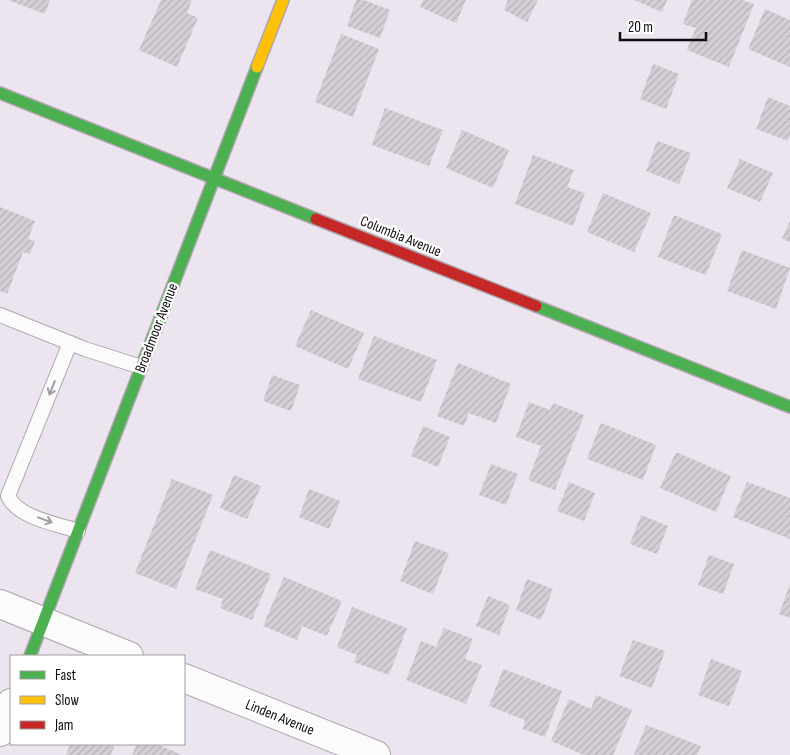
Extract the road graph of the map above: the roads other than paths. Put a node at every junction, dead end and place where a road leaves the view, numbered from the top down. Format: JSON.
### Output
{"nodes":[{"id":1,"x":283,"y":0,"type":"edge"},
{"id":2,"x":0,"y":93,"type":"edge"},
{"id":3,"x":214,"y":177,"type":"junction"},
{"id":4,"x":0,"y":315,"type":"edge"},
{"id":5,"x":70,"y":343,"type":"junction"},
{"id":6,"x":141,"y":367,"type":"junction"},
{"id":7,"x":790,"y":407,"type":"edge"},
{"id":8,"x":78,"y":532,"type":"junction"},
{"id":9,"x":0,"y":604,"type":"edge"},
{"id":10,"x":44,"y":622,"type":"junction"},
{"id":11,"x":30,"y":655,"type":"edge"},
{"id":12,"x":126,"y":655,"type":"edge"},
{"id":13,"x":185,"y":678,"type":"edge"},
{"id":14,"x":10,"y":707,"type":"edge"},
{"id":15,"x":0,"y":732,"type":"edge"},
{"id":16,"x":376,"y":755,"type":"edge"}],
"edges":[{"from":1,"to":3,"type":"street","name":"Broadmoor Avenue"},
{"from":2,"to":3,"type":"street","name":"Columbia Avenue"},
{"from":3,"to":6,"type":"street","name":"Broadmoor Avenue"},
{"from":3,"to":7,"type":"street","name":"Columbia Avenue"},
{"from":4,"to":5,"type":"lane"},
{"from":5,"to":6,"type":"lane"},
{"from":5,"to":8,"type":"lane","one_way":true},
{"from":6,"to":8,"type":"street","name":"Broadmoor Avenue"},
{"from":8,"to":10,"type":"street","name":"Broadmoor Avenue"},
{"from":9,"to":10,"type":"street"},
{"from":10,"to":11,"type":"street","name":"Broadmoor Avenue"},
{"from":10,"to":12,"type":"street"},
{"from":13,"to":16,"type":"street","name":"Linden Avenue"},
{"from":14,"to":15,"type":"street"}]}
